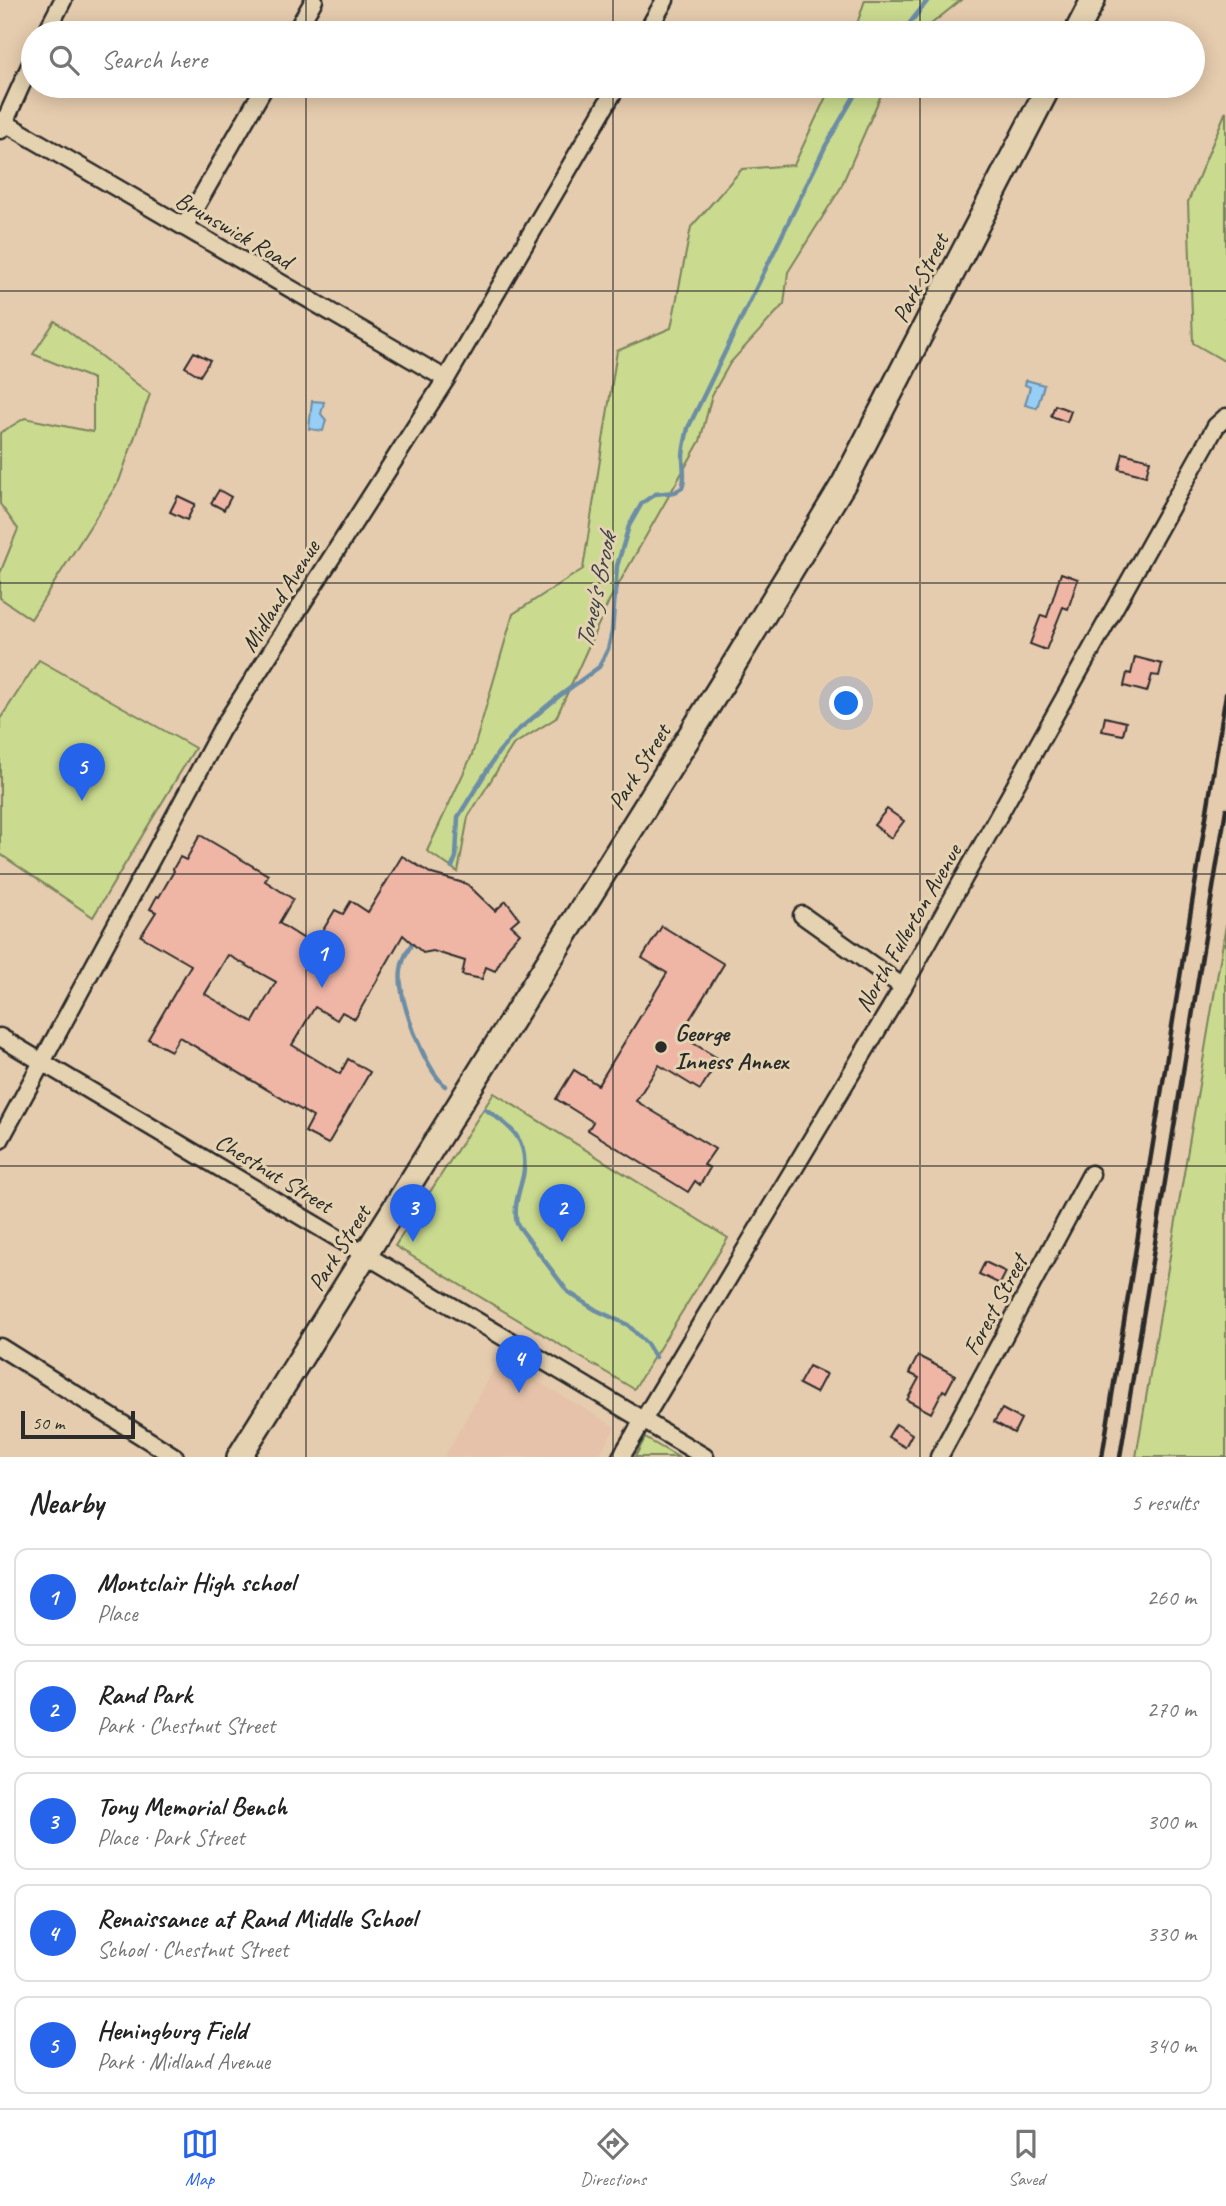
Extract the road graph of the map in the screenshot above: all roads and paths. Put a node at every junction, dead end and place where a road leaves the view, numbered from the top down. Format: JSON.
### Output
{"nodes":[{"id":1,"x":63,"y":0,"type":"edge"},
{"id":2,"x":314,"y":0,"type":"edge"},
{"id":3,"x":665,"y":0,"type":"edge"},
{"id":4,"x":1093,"y":0,"type":"edge"},
{"id":5,"x":52,"y":21,"type":"edge"},
{"id":6,"x":302,"y":21,"type":"edge"},
{"id":7,"x":653,"y":21,"type":"edge"},
{"id":8,"x":1082,"y":21,"type":"edge"},
{"id":9,"x":21,"y":84,"type":"edge"},
{"id":10,"x":258,"y":98,"type":"edge"},
{"id":11,"x":610,"y":98,"type":"edge"},
{"id":12,"x":1043,"y":98,"type":"edge"},
{"id":13,"x":1,"y":125,"type":"edge"},
{"id":14,"x":184,"y":227,"type":"junction"},
{"id":15,"x":446,"y":379,"type":"junction"},
{"id":16,"x":1226,"y":417,"type":"edge"},
{"id":17,"x":802,"y":915,"type":"dead end"},
{"id":18,"x":903,"y":987,"type":"junction"},
{"id":19,"x":0,"y":1037,"type":"edge"},
{"id":20,"x":42,"y":1061,"type":"junction"},
{"id":21,"x":0,"y":1140,"type":"edge"},
{"id":22,"x":1091,"y":1174,"type":"dead end"},
{"id":23,"x":366,"y":1254,"type":"junction"},
{"id":24,"x":0,"y":1347,"type":"edge"},
{"id":25,"x":643,"y":1419,"type":"junction"},
{"id":26,"x":175,"y":1457,"type":"edge"},
{"id":27,"x":239,"y":1457,"type":"edge"},
{"id":28,"x":621,"y":1457,"type":"edge"},
{"id":29,"x":705,"y":1457,"type":"edge"},
{"id":30,"x":939,"y":1457,"type":"edge"}],
"edges":[{"from":1,"to":5,"type":"street"},
{"from":2,"to":6,"type":"street"},
{"from":3,"to":7,"type":"street"},
{"from":4,"to":8,"type":"street"},
{"from":9,"to":13,"type":"street"},
{"from":10,"to":14,"type":"street"},
{"from":11,"to":15,"type":"street","name":"Midland Avenue"},
{"from":12,"to":23,"type":"street","name":"Park Street"},
{"from":13,"to":14,"type":"street","name":"Brunswick Road"},
{"from":14,"to":15,"type":"street","name":"Brunswick Road"},
{"from":15,"to":20,"type":"street","name":"Midland Avenue"},
{"from":16,"to":18,"type":"street","name":"North Fullerton Avenue"},
{"from":17,"to":18,"type":"street"},
{"from":18,"to":25,"type":"street","name":"North Fullerton Avenue"},
{"from":19,"to":20,"type":"street","name":"Chestnut Street"},
{"from":20,"to":21,"type":"street","name":"Midland Avenue"},
{"from":20,"to":23,"type":"street","name":"Chestnut Street"},
{"from":22,"to":30,"type":"street","name":"Forest Street"},
{"from":23,"to":25,"type":"street","name":"Chestnut Street"},
{"from":23,"to":27,"type":"street","name":"Park Street"},
{"from":24,"to":26,"type":"street"},
{"from":25,"to":28,"type":"street","name":"North Fullerton Avenue"},
{"from":25,"to":29,"type":"street","name":"Chestnut Street"}]}
